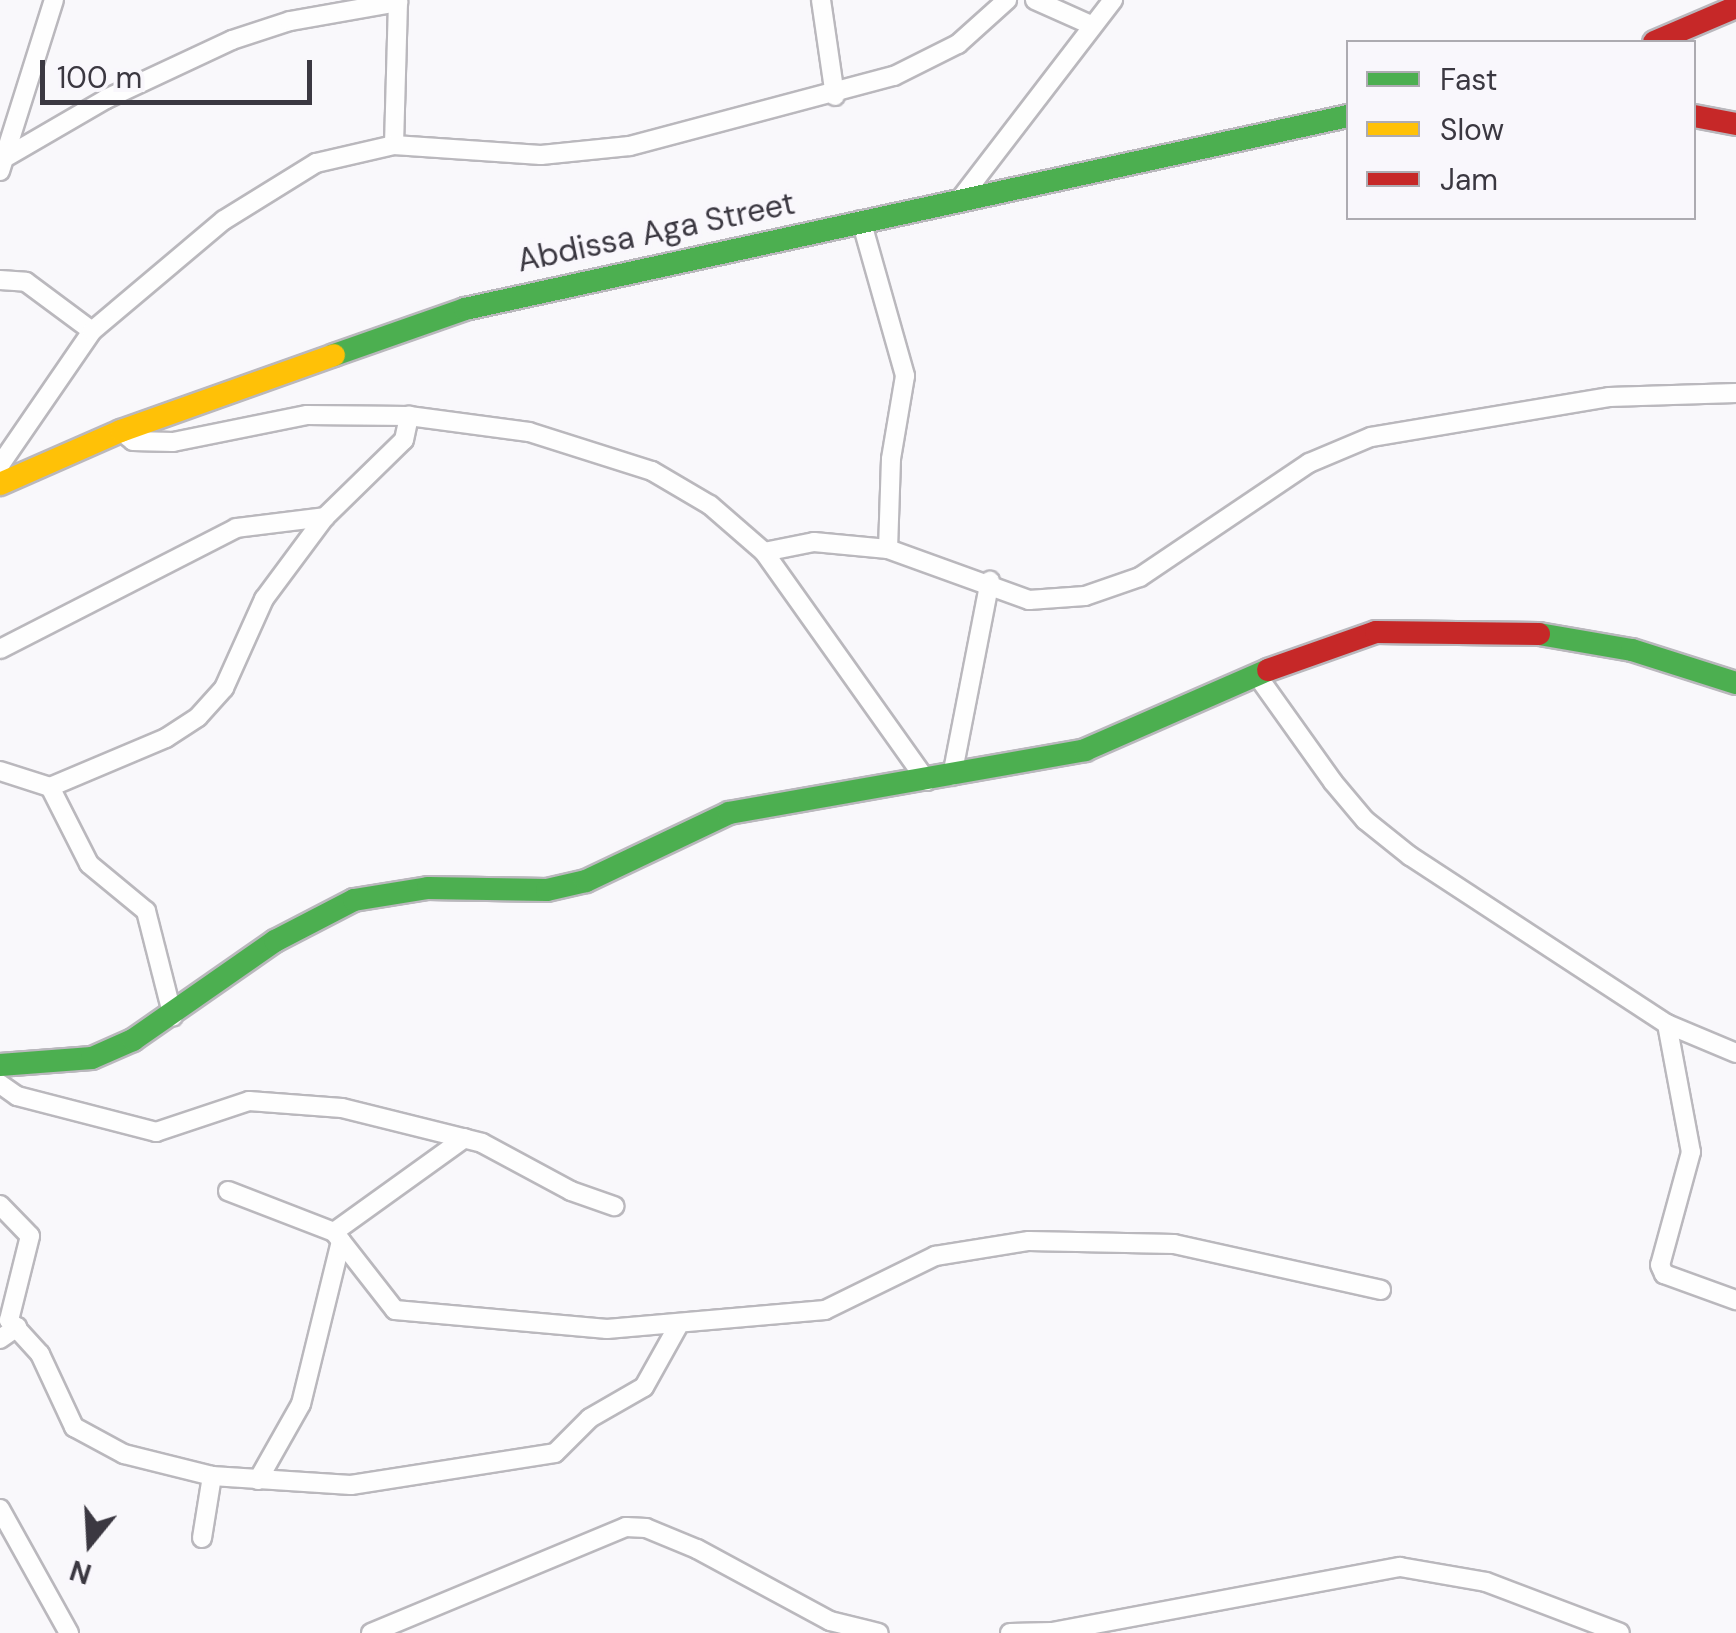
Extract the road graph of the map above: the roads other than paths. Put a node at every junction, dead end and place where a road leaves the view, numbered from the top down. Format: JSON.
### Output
{"nodes":[{"id":1,"x":54,"y":0,"type":"edge"},
{"id":2,"x":821,"y":0,"type":"edge"},
{"id":3,"x":1006,"y":0,"type":"edge"},
{"id":4,"x":1035,"y":0,"type":"edge"},
{"id":5,"x":1113,"y":0,"type":"edge"},
{"id":6,"x":1731,"y":0,"type":"edge"},
{"id":7,"x":398,"y":1,"type":"edge"},
{"id":8,"x":1736,"y":7,"type":"edge"},
{"id":9,"x":1091,"y":25,"type":"junction"},
{"id":10,"x":1659,"y":40,"type":"edge"},
{"id":11,"x":835,"y":96,"type":"junction"},
{"id":12,"x":1346,"y":116,"type":"edge"},
{"id":13,"x":1696,"y":116,"type":"edge"},
{"id":14,"x":1736,"y":124,"type":"edge"},
{"id":15,"x":394,"y":145,"type":"junction"},
{"id":16,"x":4,"y":164,"type":"edge"},
{"id":17,"x":962,"y":198,"type":"junction"},
{"id":18,"x":861,"y":220,"type":"junction"},
{"id":19,"x":0,"y":280,"type":"edge"},
{"id":20,"x":92,"y":332,"type":"junction"},
{"id":21,"x":1736,"y":394,"type":"edge"},
{"id":22,"x":409,"y":416,"type":"junction"},
{"id":23,"x":121,"y":432,"type":"junction"},
{"id":24,"x":0,"y":465,"type":"edge"},
{"id":25,"x":0,"y":484,"type":"edge"},
{"id":26,"x":325,"y":517,"type":"junction"},
{"id":27,"x":888,"y":549,"type":"junction"},
{"id":28,"x":764,"y":552,"type":"junction"},
{"id":29,"x":990,"y":580,"type":"junction"},
{"id":30,"x":0,"y":650,"type":"edge"},
{"id":31,"x":1256,"y":674,"type":"junction"},
{"id":32,"x":1736,"y":683,"type":"edge"},
{"id":33,"x":0,"y":771,"type":"edge"},
{"id":34,"x":952,"y":776,"type":"junction"},
{"id":35,"x":926,"y":781,"type":"junction"},
{"id":36,"x":50,"y":787,"type":"junction"},
{"id":37,"x":173,"y":1017,"type":"junction"},
{"id":38,"x":1667,"y":1024,"type":"junction"},
{"id":39,"x":1736,"y":1053,"type":"edge"},
{"id":40,"x":0,"y":1066,"type":"edge"},
{"id":41,"x":0,"y":1084,"type":"edge"},
{"id":42,"x":8,"y":1099,"type":"edge"},
{"id":43,"x":465,"y":1138,"type":"junction"},
{"id":44,"x":228,"y":1192,"type":"dead end"},
{"id":45,"x":0,"y":1205,"type":"edge"},
{"id":46,"x":614,"y":1206,"type":"dead end"},
{"id":47,"x":337,"y":1236,"type":"junction"},
{"id":48,"x":1381,"y":1290,"type":"dead end"},
{"id":49,"x":1736,"y":1300,"type":"edge"},
{"id":50,"x":16,"y":1327,"type":"junction"},
{"id":51,"x":676,"y":1328,"type":"junction"},
{"id":52,"x":0,"y":1339,"type":"edge"},
{"id":53,"x":212,"y":1476,"type":"junction"},
{"id":54,"x":258,"y":1480,"type":"junction"},
{"id":55,"x":0,"y":1509,"type":"edge"},
{"id":56,"x":202,"y":1538,"type":"dead end"},
{"id":57,"x":401,"y":1627,"type":"edge"},
{"id":58,"x":70,"y":1633,"type":"edge"},
{"id":59,"x":371,"y":1633,"type":"edge"},
{"id":60,"x":879,"y":1633,"type":"edge"},
{"id":61,"x":1010,"y":1633,"type":"edge"},
{"id":62,"x":1620,"y":1633,"type":"edge"}],
"edges":[{"from":1,"to":16,"type":"street"},
{"from":2,"to":11,"type":"street"},
{"from":3,"to":11,"type":"street"},
{"from":4,"to":9,"type":"street"},
{"from":5,"to":9,"type":"street"},
{"from":6,"to":8,"type":"street"},
{"from":7,"to":15,"type":"street"},
{"from":7,"to":16,"type":"street"},
{"from":8,"to":10,"type":"main road"},
{"from":9,"to":17,"type":"street"},
{"from":11,"to":15,"type":"street"},
{"from":12,"to":17,"type":"main road","name":"Abdissa Aga Street"},
{"from":13,"to":14,"type":"main road"},
{"from":15,"to":20,"type":"street"},
{"from":17,"to":18,"type":"main road","name":"Abdissa Aga Street"},
{"from":18,"to":23,"type":"main road","name":"Abdissa Aga Street"},
{"from":18,"to":27,"type":"street"},
{"from":19,"to":20,"type":"street"},
{"from":20,"to":24,"type":"street"},
{"from":21,"to":29,"type":"street"},
{"from":22,"to":23,"type":"street"},
{"from":22,"to":26,"type":"street"},
{"from":22,"to":28,"type":"street"},
{"from":23,"to":25,"type":"main road","name":"Abdissa Aga Street"},
{"from":26,"to":30,"type":"street"},
{"from":26,"to":36,"type":"street"},
{"from":27,"to":28,"type":"street"},
{"from":27,"to":29,"type":"street"},
{"from":28,"to":35,"type":"street"},
{"from":29,"to":34,"type":"street"},
{"from":31,"to":32,"type":"main road"},
{"from":31,"to":34,"type":"main road"},
{"from":31,"to":38,"type":"street"},
{"from":33,"to":36,"type":"street"},
{"from":34,"to":35,"type":"main road"},
{"from":35,"to":37,"type":"main road"},
{"from":36,"to":37,"type":"street"},
{"from":37,"to":40,"type":"main road"},
{"from":38,"to":39,"type":"street"},
{"from":38,"to":49,"type":"street"},
{"from":41,"to":42,"type":"street"},
{"from":42,"to":43,"type":"street"},
{"from":43,"to":46,"type":"street"},
{"from":43,"to":47,"type":"street"},
{"from":44,"to":47,"type":"street"},
{"from":45,"to":50,"type":"street"},
{"from":47,"to":51,"type":"street"},
{"from":47,"to":54,"type":"street"},
{"from":48,"to":51,"type":"street"},
{"from":50,"to":52,"type":"street"},
{"from":50,"to":53,"type":"street"},
{"from":51,"to":54,"type":"street"},
{"from":53,"to":54,"type":"street"},
{"from":53,"to":56,"type":"street"},
{"from":55,"to":58,"type":"street"},
{"from":57,"to":59,"type":"street"},
{"from":57,"to":60,"type":"street"},
{"from":61,"to":62,"type":"street"}]}
